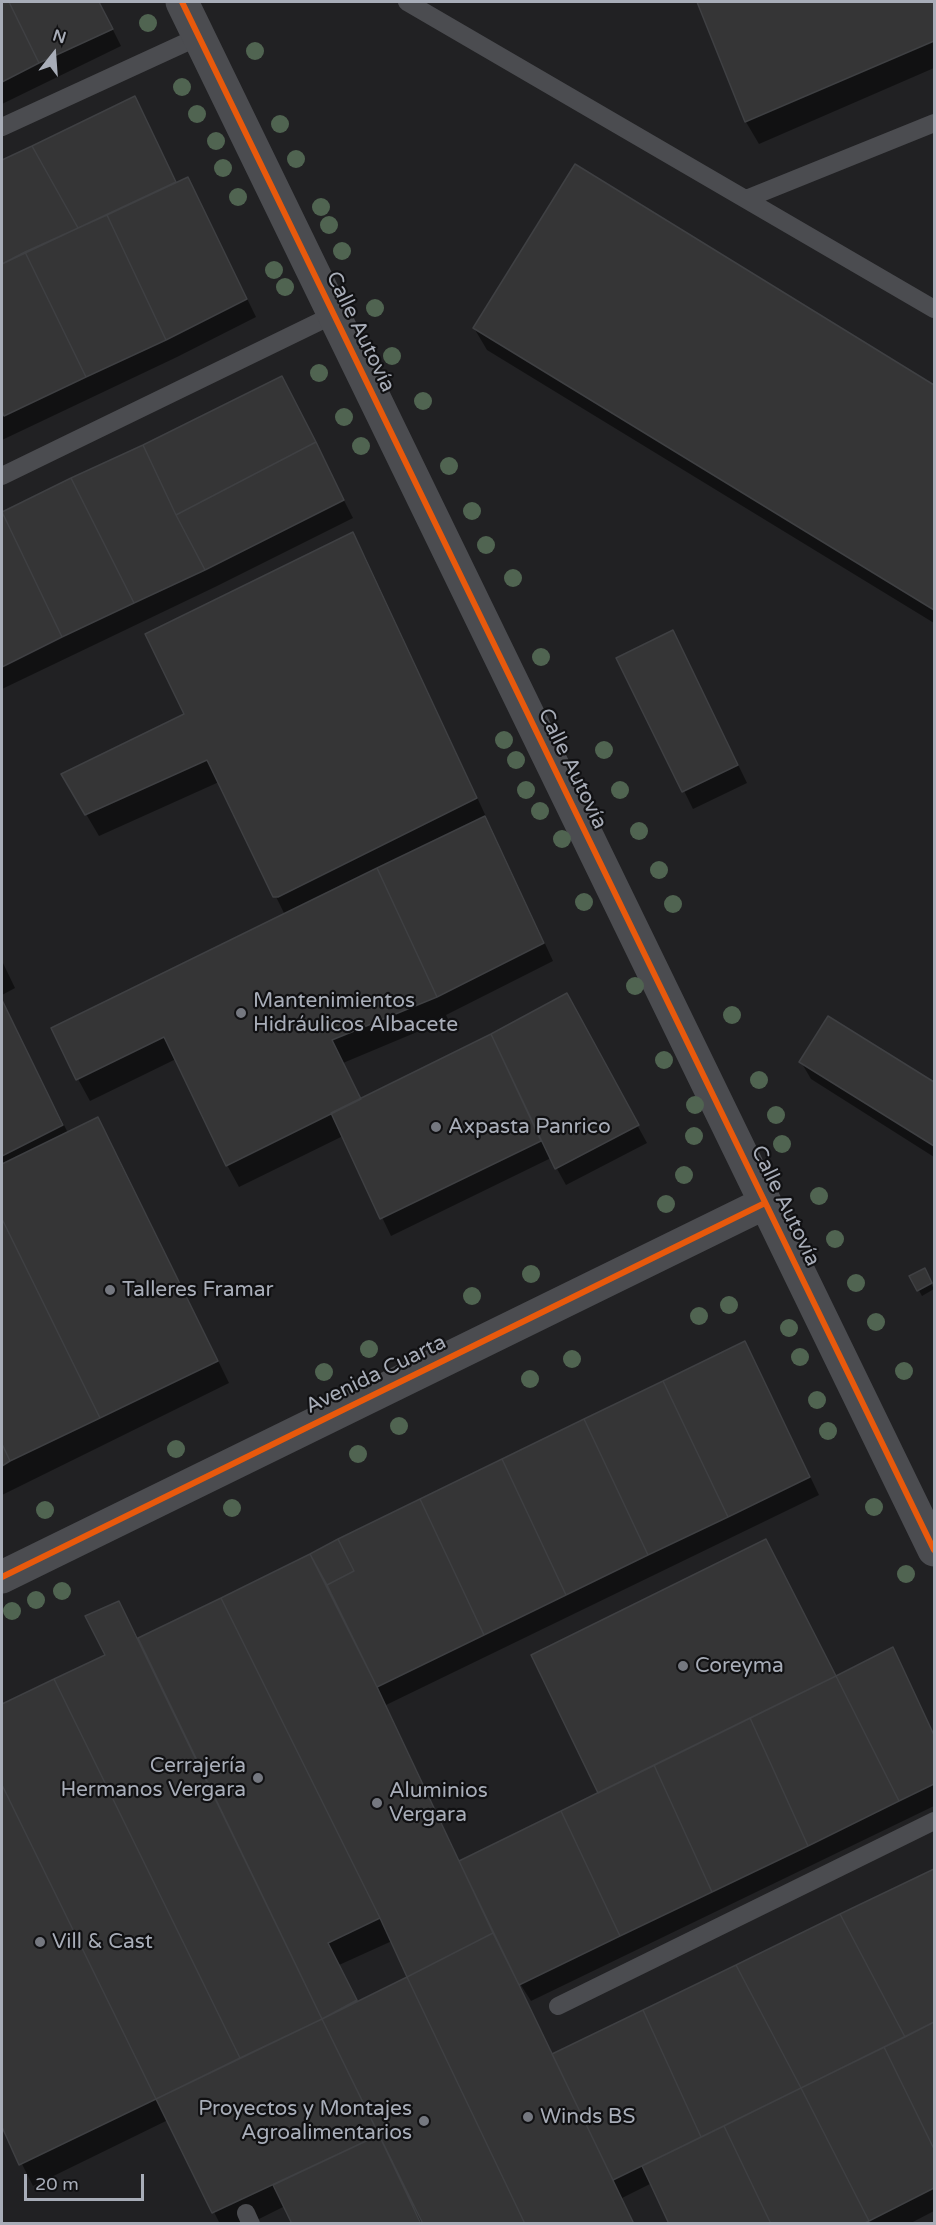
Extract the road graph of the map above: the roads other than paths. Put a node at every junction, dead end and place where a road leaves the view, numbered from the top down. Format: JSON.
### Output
{"nodes":[{"id":1,"x":182,"y":2,"type":"edge"},
{"id":2,"x":407,"y":2,"type":"edge"},
{"id":3,"x":200,"y":36,"type":"junction"},
{"id":4,"x":934,"y":123,"type":"edge"},
{"id":5,"x":2,"y":127,"type":"edge"},
{"id":6,"x":746,"y":199,"type":"junction"},
{"id":7,"x":934,"y":309,"type":"edge"},
{"id":8,"x":333,"y":315,"type":"junction"},
{"id":9,"x":2,"y":476,"type":"edge"},
{"id":10,"x":765,"y":1203,"type":"junction"},
{"id":11,"x":934,"y":1550,"type":"edge"},
{"id":12,"x":2,"y":1577,"type":"edge"},
{"id":13,"x":934,"y":1821,"type":"edge"},
{"id":14,"x":558,"y":2006,"type":"dead end"}],
"edges":[{"from":1,"to":3,"type":"street","name":"Calle Autovía"},
{"from":2,"to":6,"type":"lane"},
{"from":3,"to":5,"type":"lane"},
{"from":3,"to":8,"type":"street","name":"Calle Autovía"},
{"from":4,"to":6,"type":"lane"},
{"from":6,"to":7,"type":"lane"},
{"from":8,"to":9,"type":"lane"},
{"from":8,"to":10,"type":"street","name":"Calle Autovía"},
{"from":10,"to":11,"type":"street","name":"Calle Autovía"},
{"from":10,"to":12,"type":"street","name":"Avenida Cuarta"},
{"from":13,"to":14,"type":"lane"}]}
